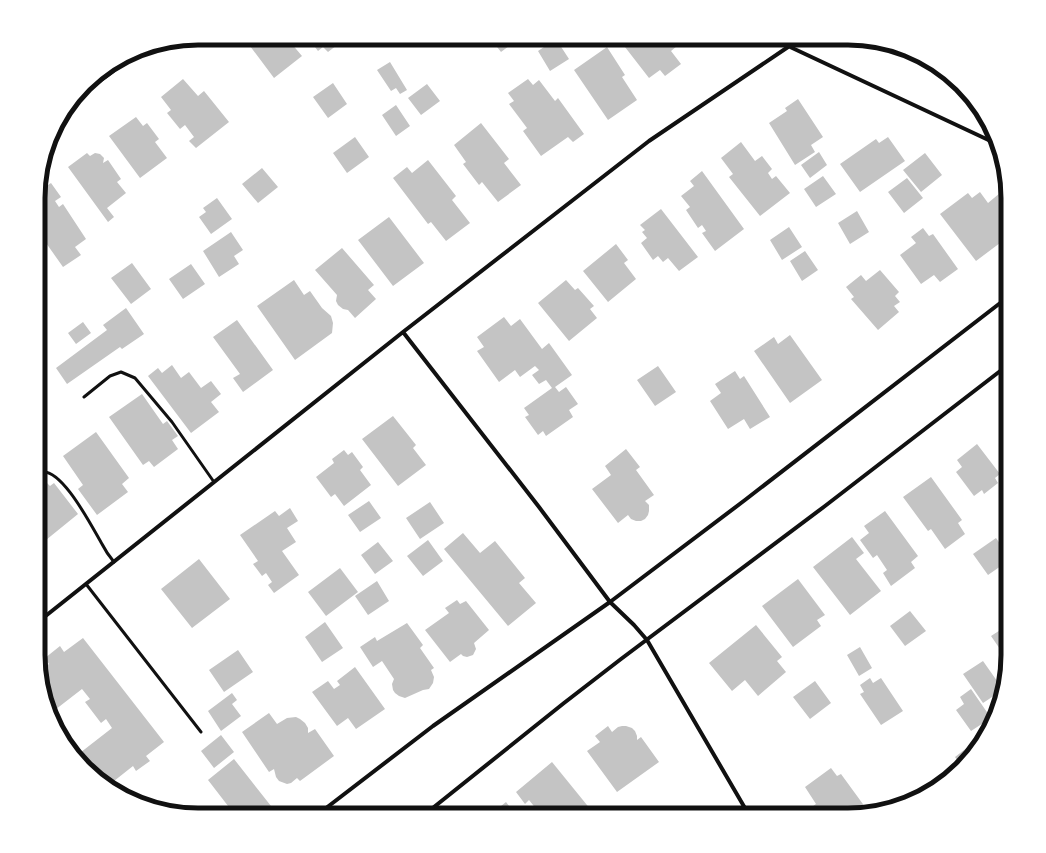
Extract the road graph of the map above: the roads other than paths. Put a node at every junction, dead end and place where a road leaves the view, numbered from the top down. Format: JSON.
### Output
{"nodes":[{"id":1,"x":784,"y":45,"type":"edge"},
{"id":2,"x":788,"y":47,"type":"junction"},
{"id":3,"x":122,"y":65,"type":"edge"},
{"id":4,"x":97,"y":83,"type":"edge"},
{"id":5,"x":990,"y":141,"type":"edge"},
{"id":6,"x":1001,"y":302,"type":"edge"},
{"id":7,"x":403,"y":332,"type":"junction"},
{"id":8,"x":1001,"y":370,"type":"edge"},
{"id":9,"x":84,"y":397,"type":"dead end"},
{"id":10,"x":45,"y":472,"type":"edge"},
{"id":11,"x":214,"y":482,"type":"junction"},
{"id":12,"x":114,"y":562,"type":"junction"},
{"id":13,"x":86,"y":584,"type":"junction"},
{"id":14,"x":610,"y":602,"type":"junction"},
{"id":15,"x":45,"y":616,"type":"edge"},
{"id":16,"x":647,"y":640,"type":"junction"},
{"id":17,"x":201,"y":732,"type":"dead end"},
{"id":18,"x":326,"y":808,"type":"edge"},
{"id":19,"x":433,"y":808,"type":"edge"},
{"id":20,"x":746,"y":808,"type":"edge"}],
"edges":[{"from":1,"to":2,"type":"street"},
{"from":2,"to":5,"type":"street"},
{"from":2,"to":7,"type":"street"},
{"from":3,"to":4,"type":"street"},
{"from":6,"to":14,"type":"street"},
{"from":7,"to":11,"type":"street"},
{"from":7,"to":14,"type":"street"},
{"from":8,"to":16,"type":"street"},
{"from":9,"to":11,"type":"lane"},
{"from":10,"to":12,"type":"lane"},
{"from":11,"to":12,"type":"street"},
{"from":12,"to":13,"type":"street"},
{"from":13,"to":15,"type":"street"},
{"from":13,"to":17,"type":"lane"},
{"from":14,"to":16,"type":"street"},
{"from":14,"to":18,"type":"street"},
{"from":16,"to":19,"type":"street"},
{"from":16,"to":20,"type":"street"}]}
